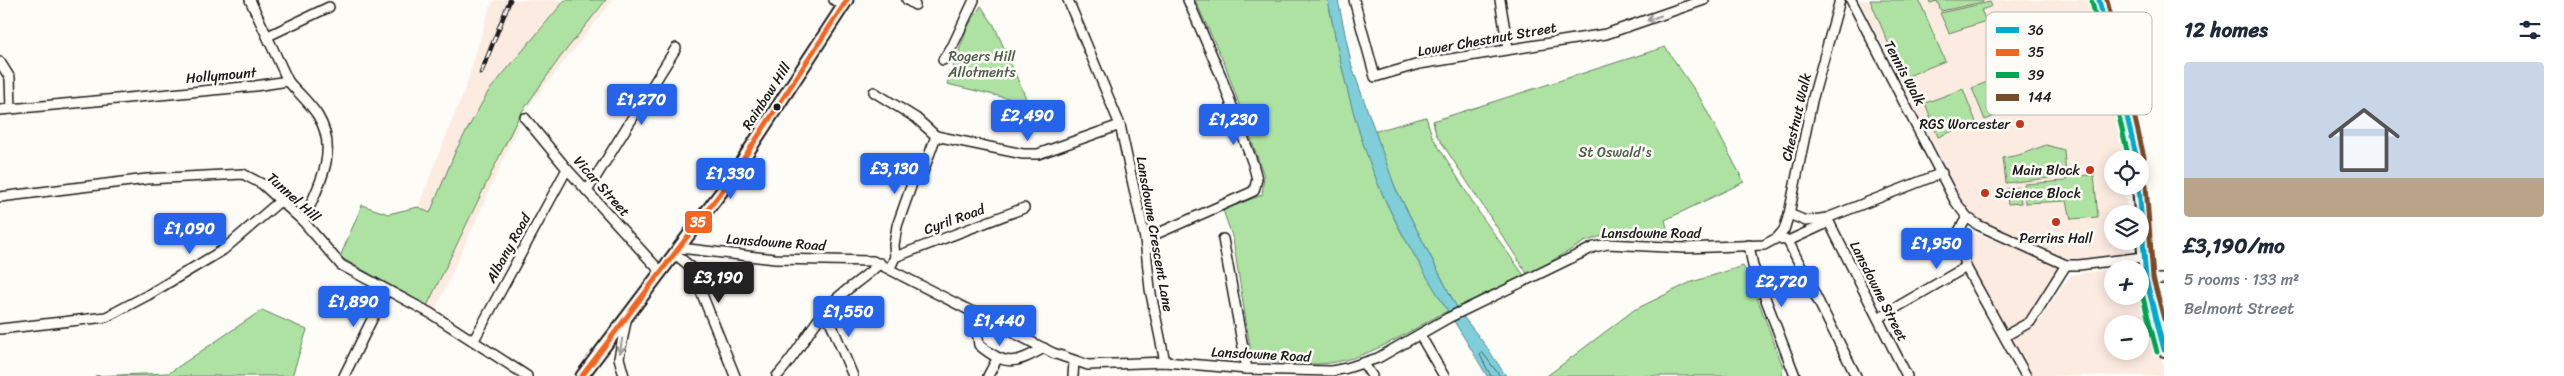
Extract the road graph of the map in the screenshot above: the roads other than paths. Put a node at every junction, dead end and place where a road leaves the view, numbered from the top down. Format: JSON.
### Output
{"nodes":[{"id":1,"x":250,"y":0,"type":"edge"},
{"id":2,"x":974,"y":0,"type":"edge"},
{"id":3,"x":1068,"y":0,"type":"edge"},
{"id":4,"x":1188,"y":0,"type":"edge"},
{"id":5,"x":1354,"y":0,"type":"edge"},
{"id":6,"x":1500,"y":0,"type":"edge"},
{"id":7,"x":1704,"y":0,"type":"edge"},
{"id":8,"x":1851,"y":0,"type":"edge"},
{"id":9,"x":842,"y":2,"type":"edge"},
{"id":10,"x":1838,"y":4,"type":"edge"},
{"id":11,"x":329,"y":7,"type":"dead end"},
{"id":12,"x":1857,"y":12,"type":"junction"},
{"id":13,"x":268,"y":36,"type":"junction"},
{"id":14,"x":676,"y":48,"type":"dead end"},
{"id":15,"x":1508,"y":48,"type":"junction"},
{"id":16,"x":943,"y":60,"type":"dead end"},
{"id":17,"x":0,"y":62,"type":"edge"},
{"id":18,"x":288,"y":81,"type":"junction"},
{"id":19,"x":874,"y":92,"type":"dead end"},
{"id":20,"x":11,"y":109,"type":"junction"},
{"id":21,"x":0,"y":110,"type":"edge"},
{"id":22,"x":2127,"y":115,"type":"edge"},
{"id":23,"x":525,"y":118,"type":"dead end"},
{"id":24,"x":1120,"y":126,"type":"junction"},
{"id":25,"x":936,"y":136,"type":"junction"},
{"id":26,"x":2135,"y":150,"type":"edge"},
{"id":27,"x":567,"y":169,"type":"junction"},
{"id":28,"x":1942,"y":173,"type":"junction"},
{"id":29,"x":587,"y":191,"type":"junction"},
{"id":30,"x":2140,"y":195,"type":"edge"},
{"id":31,"x":0,"y":197,"type":"edge"},
{"id":32,"x":280,"y":201,"type":"junction"},
{"id":33,"x":1024,"y":208,"type":"dead end"},
{"id":34,"x":1789,"y":214,"type":"junction"},
{"id":35,"x":1967,"y":217,"type":"junction"},
{"id":36,"x":1827,"y":218,"type":"junction"},
{"id":37,"x":303,"y":221,"type":"junction"},
{"id":38,"x":1777,"y":238,"type":"junction"},
{"id":39,"x":1144,"y":239,"type":"junction"},
{"id":40,"x":1222,"y":239,"type":"dead end"},
{"id":41,"x":1788,"y":241,"type":"junction"},
{"id":42,"x":1749,"y":245,"type":"junction"},
{"id":43,"x":678,"y":251,"type":"junction"},
{"id":44,"x":895,"y":257,"type":"junction"},
{"id":45,"x":2143,"y":257,"type":"junction"},
{"id":46,"x":2143,"y":260,"type":"edge"},
{"id":47,"x":880,"y":263,"type":"junction"},
{"id":48,"x":2066,"y":265,"type":"junction"},
{"id":49,"x":1966,"y":267,"type":"junction"},
{"id":50,"x":890,"y":268,"type":"junction"},
{"id":51,"x":660,"y":271,"type":"junction"},
{"id":52,"x":2149,"y":279,"type":"edge"},
{"id":53,"x":2164,"y":279,"type":"edge"},
{"id":54,"x":386,"y":290,"type":"junction"},
{"id":55,"x":2149,"y":291,"type":"edge"},
{"id":56,"x":974,"y":312,"type":"junction"},
{"id":57,"x":823,"y":313,"type":"junction"},
{"id":58,"x":627,"y":316,"type":"junction"},
{"id":59,"x":1878,"y":318,"type":"junction"},
{"id":60,"x":0,"y":329,"type":"edge"},
{"id":61,"x":1420,"y":335,"type":"junction"},
{"id":62,"x":2005,"y":336,"type":"junction"},
{"id":63,"x":474,"y":340,"type":"junction"},
{"id":64,"x":1044,"y":348,"type":"junction"},
{"id":65,"x":2164,"y":350,"type":"edge"},
{"id":66,"x":997,"y":359,"type":"junction"},
{"id":67,"x":1074,"y":362,"type":"junction"},
{"id":68,"x":1165,"y":362,"type":"junction"},
{"id":69,"x":1364,"y":364,"type":"junction"},
{"id":70,"x":1247,"y":369,"type":"junction"},
{"id":71,"x":344,"y":376,"type":"edge"},
{"id":72,"x":527,"y":376,"type":"edge"},
{"id":73,"x":582,"y":376,"type":"edge"},
{"id":74,"x":624,"y":376,"type":"edge"},
{"id":75,"x":735,"y":376,"type":"edge"},
{"id":76,"x":777,"y":376,"type":"edge"},
{"id":77,"x":852,"y":376,"type":"edge"},
{"id":78,"x":988,"y":376,"type":"edge"},
{"id":79,"x":1073,"y":376,"type":"edge"},
{"id":80,"x":1372,"y":376,"type":"edge"},
{"id":81,"x":1444,"y":376,"type":"edge"},
{"id":82,"x":1795,"y":376,"type":"edge"},
{"id":83,"x":1856,"y":376,"type":"edge"},
{"id":84,"x":1907,"y":376,"type":"edge"},
{"id":85,"x":2026,"y":376,"type":"edge"}],
"edges":[{"from":1,"to":13,"type":"street"},
{"from":2,"to":16,"type":"street"},
{"from":3,"to":24,"type":"street","name":"Lansdowne Crescent Lane"},
{"from":4,"to":39,"type":"street"},
{"from":5,"to":15,"type":"street","name":"Lower Chestnut Street"},
{"from":6,"to":15,"type":"street"},
{"from":7,"to":15,"type":"street","name":"Lower Chestnut Street","one_way":true},
{"from":8,"to":12,"type":"street","name":"Tennis Walk"},
{"from":9,"to":43,"type":"main road","name":"Rainbow Hill"},
{"from":10,"to":12,"type":"street"},
{"from":10,"to":34,"type":"street","name":"Chestnut Walk"},
{"from":11,"to":13,"type":"street"},
{"from":12,"to":28,"type":"street","name":"Tennis Walk"},
{"from":13,"to":18,"type":"street"},
{"from":14,"to":29,"type":"street"},
{"from":17,"to":20,"type":"street"},
{"from":18,"to":20,"type":"street","name":"Hollymount"},
{"from":18,"to":37,"type":"street"},
{"from":19,"to":25,"type":"street"},
{"from":20,"to":21,"type":"street","name":"Hollymount"},
{"from":22,"to":26,"type":"main road"},
{"from":23,"to":27,"type":"street","name":"Vicar Street"},
{"from":24,"to":25,"type":"street"},
{"from":24,"to":39,"type":"street","name":"Lansdowne Crescent Lane"},
{"from":25,"to":44,"type":"street"},
{"from":27,"to":29,"type":"street","name":"Vicar Street"},
{"from":27,"to":63,"type":"street","name":"Albany Road"},
{"from":28,"to":35,"type":"street","name":"Tennis Walk"},
{"from":28,"to":36,"type":"street"},
{"from":29,"to":51,"type":"street","name":"Vicar Street"},
{"from":30,"to":45,"type":"main road"},
{"from":31,"to":32,"type":"street","name":"Tunnel Hill"},
{"from":32,"to":37,"type":"street","name":"Tunnel Hill"},
{"from":32,"to":60,"type":"street"},
{"from":33,"to":44,"type":"street","name":"Cyril Road"},
{"from":34,"to":36,"type":"street"},
{"from":34,"to":38,"type":"street","name":"Chestnut Walk"},
{"from":35,"to":48,"type":"street"},
{"from":35,"to":49,"type":"street"},
{"from":36,"to":41,"type":"street"},
{"from":36,"to":59,"type":"street","name":"Lansdowne Street"},
{"from":37,"to":54,"type":"street","name":"Tunnel Hill"},
{"from":38,"to":41,"type":"street"},
{"from":38,"to":42,"type":"street","name":"Lansdowne Road"},
{"from":39,"to":68,"type":"street","name":"Lansdowne Crescent Lane"},
{"from":40,"to":70,"type":"street"},
{"from":41,"to":83,"type":"street"},
{"from":42,"to":61,"type":"street","name":"Lansdowne Road"},
{"from":42,"to":82,"type":"street"},
{"from":43,"to":47,"type":"street","name":"Lansdowne Road"},
{"from":43,"to":51,"type":"main road","name":"Rainbow Hill"},
{"from":43,"to":75,"type":"street"},
{"from":44,"to":50,"type":"street"},
{"from":45,"to":46,"type":"main road"},
{"from":45,"to":48,"type":"street"},
{"from":47,"to":50,"type":"street","name":"Lansdowne Road"},
{"from":47,"to":57,"type":"street"},
{"from":48,"to":62,"type":"street"},
{"from":49,"to":59,"type":"street"},
{"from":49,"to":62,"type":"street"},
{"from":50,"to":56,"type":"street","name":"Lansdowne Road"},
{"from":51,"to":58,"type":"main road","name":"Rainbow Hill"},
{"from":52,"to":53,"type":"street"},
{"from":54,"to":63,"type":"street","name":"Tunnel Hill"},
{"from":54,"to":71,"type":"street"},
{"from":55,"to":65,"type":"main road"},
{"from":56,"to":64,"type":"street","name":"Lansdowne Road"},
{"from":56,"to":66,"type":"street"},
{"from":57,"to":76,"type":"street"},
{"from":57,"to":77,"type":"street"},
{"from":58,"to":73,"type":"main road","name":"Rainbow Hill"},
{"from":58,"to":74,"type":"street","one_way":true},
{"from":59,"to":84,"type":"street","name":"Lansdowne Street"},
{"from":61,"to":69,"type":"street","name":"Lansdowne Road"},
{"from":61,"to":81,"type":"street"},
{"from":62,"to":85,"type":"street"},
{"from":63,"to":72,"type":"street","name":"Tunnel Hill"},
{"from":64,"to":66,"type":"street"},
{"from":64,"to":67,"type":"street","name":"Lansdowne Road"},
{"from":66,"to":78,"type":"street"},
{"from":67,"to":68,"type":"street","name":"Lansdowne Road"},
{"from":67,"to":79,"type":"street"},
{"from":68,"to":70,"type":"street","name":"Lansdowne Road"},
{"from":69,"to":70,"type":"street","name":"Lansdowne Road"},
{"from":69,"to":80,"type":"street"}]}
